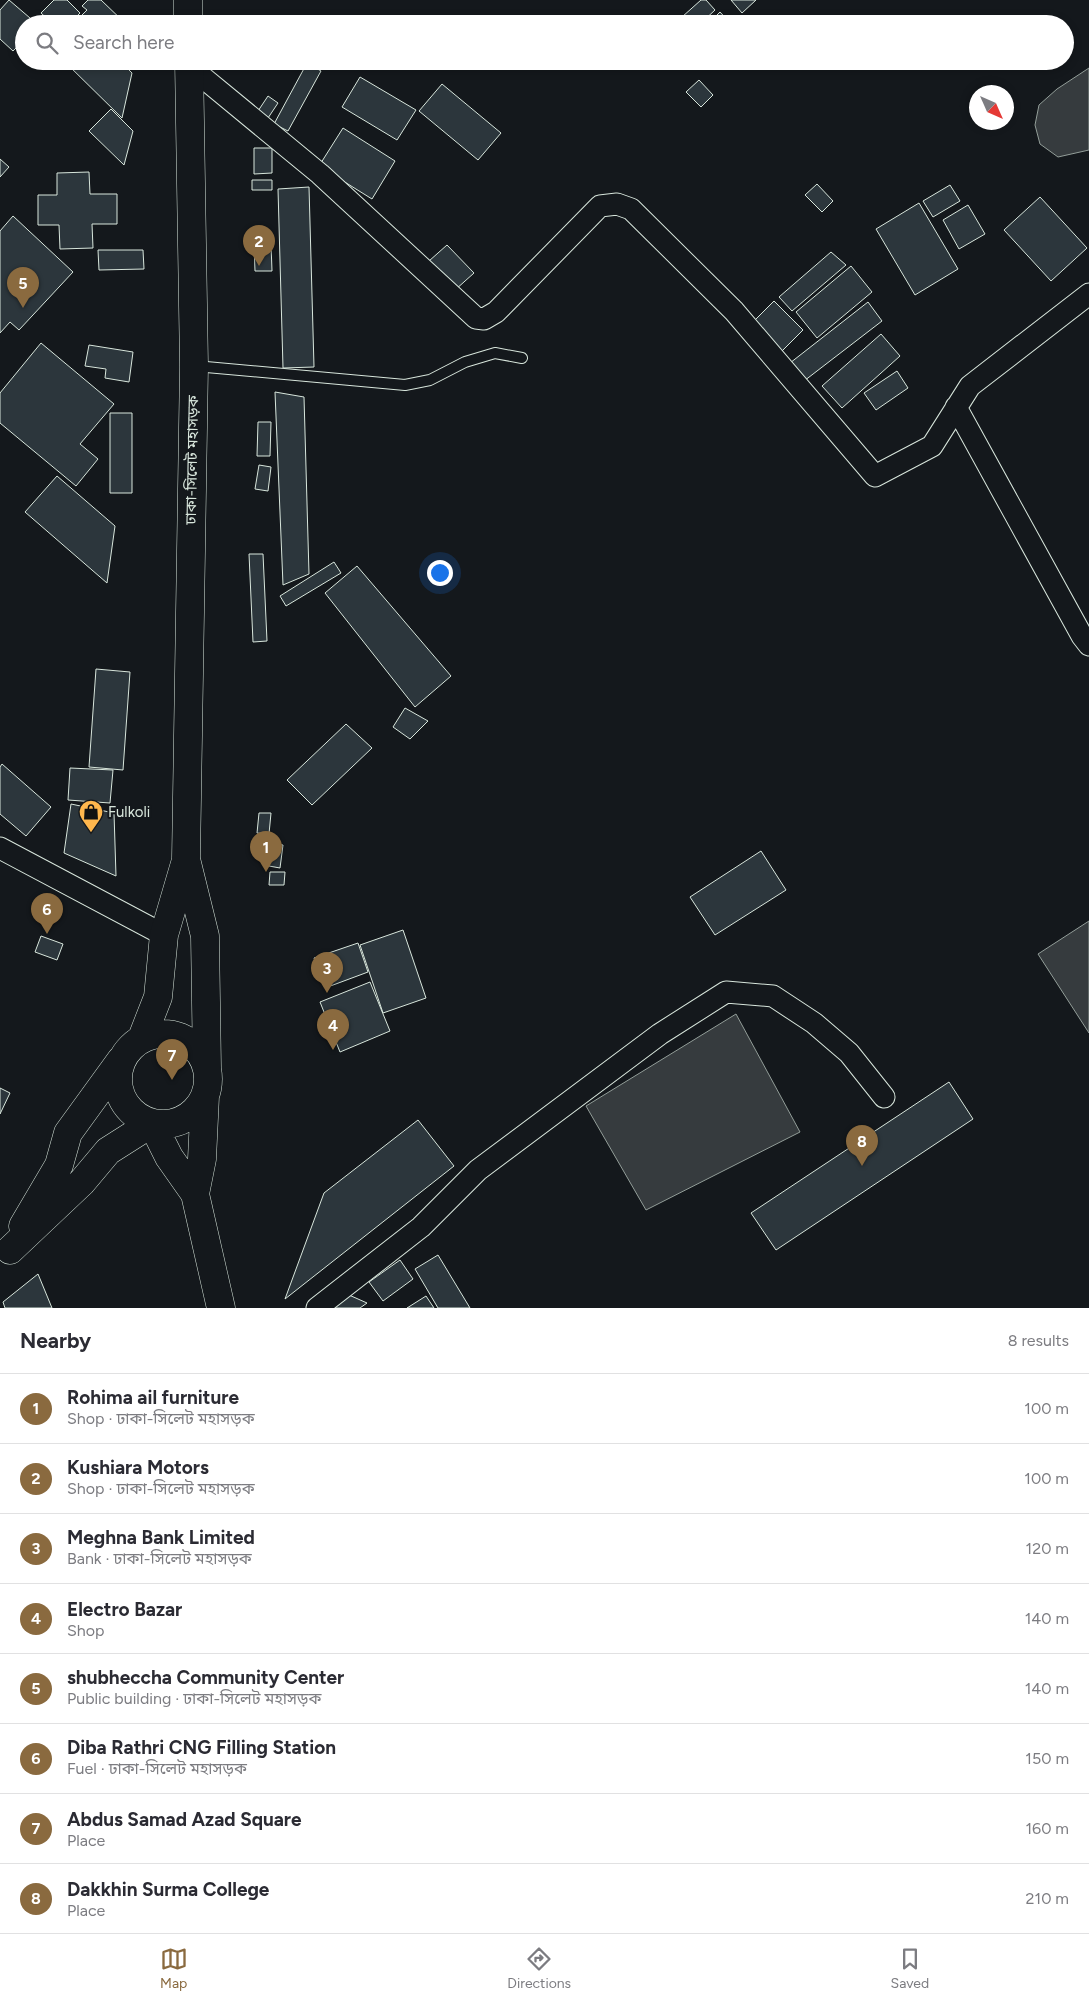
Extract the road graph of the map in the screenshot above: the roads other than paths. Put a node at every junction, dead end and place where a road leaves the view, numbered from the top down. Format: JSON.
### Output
{"nodes":[{"id":1,"x":188,"y":0,"type":"edge"},
{"id":2,"x":188,"y":15,"type":"edge"},
{"id":3,"x":189,"y":70,"type":"edge"},
{"id":4,"x":196,"y":70,"type":"edge"},
{"id":5,"x":1089,"y":294,"type":"edge"},
{"id":6,"x":522,"y":358,"type":"dead end"},
{"id":7,"x":194,"y":366,"type":"junction"},
{"id":8,"x":956,"y":408,"type":"junction"},
{"id":9,"x":1089,"y":645,"type":"edge"},
{"id":10,"x":0,"y":848,"type":"edge"},
{"id":11,"x":186,"y":859,"type":"junction"},
{"id":12,"x":164,"y":935,"type":"junction"},
{"id":13,"x":134,"y":1046,"type":"junction"},
{"id":14,"x":207,"y":1068,"type":"junction"},
{"id":15,"x":205,"y":1096,"type":"junction"},
{"id":16,"x":884,"y":1097,"type":"dead end"},
{"id":17,"x":142,"y":1129,"type":"junction"},
{"id":18,"x":195,"y":1194,"type":"junction"},
{"id":19,"x":5,"y":1257,"type":"edge"},
{"id":20,"x":221,"y":1308,"type":"edge"},
{"id":21,"x":317,"y":1308,"type":"edge"}],
"edges":[{"from":1,"to":2,"type":"highway"},
{"from":3,"to":7,"type":"highway","name":"ঢাকা-সিলেট মহাসড়ক"},
{"from":4,"to":8,"type":"street"},
{"from":5,"to":8,"type":"street"},
{"from":6,"to":7,"type":"lane"},
{"from":7,"to":11,"type":"highway","name":"ঢাকা-সিলেট মহাসড়ক"},
{"from":8,"to":9,"type":"street"},
{"from":10,"to":12,"type":"street"},
{"from":11,"to":12,"type":"highway"},
{"from":11,"to":14,"type":"highway"},
{"from":12,"to":13,"type":"highway"},
{"from":13,"to":14,"type":"highway"},
{"from":13,"to":17,"type":"highway"},
{"from":13,"to":19,"type":"highway"},
{"from":14,"to":15,"type":"highway"},
{"from":15,"to":17,"type":"highway"},
{"from":15,"to":18,"type":"highway"},
{"from":16,"to":21,"type":"street"},
{"from":17,"to":18,"type":"highway"},
{"from":17,"to":19,"type":"highway"},
{"from":18,"to":20,"type":"highway"}]}
